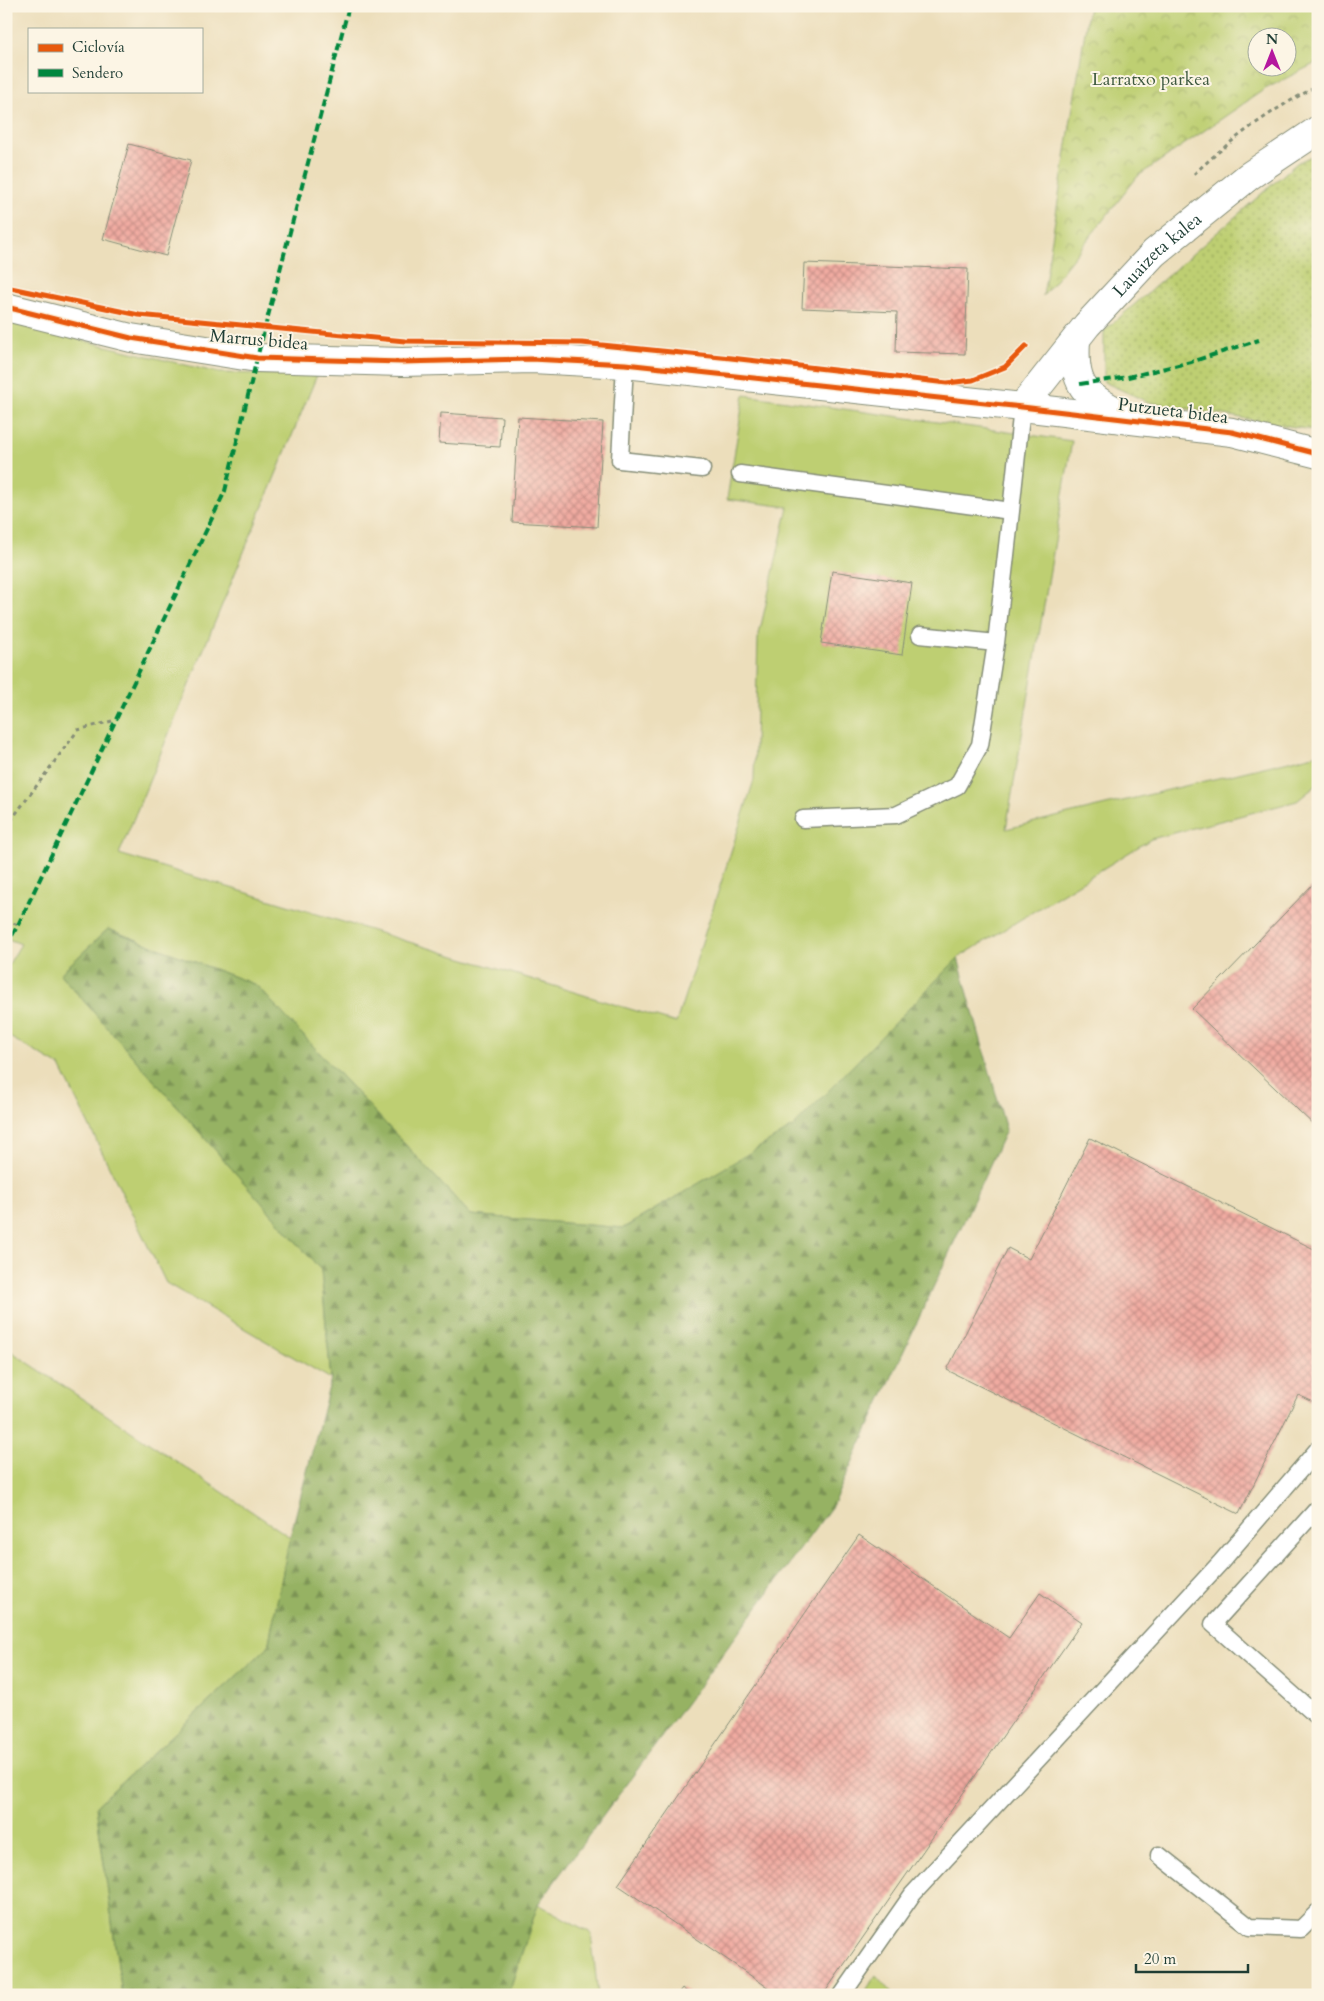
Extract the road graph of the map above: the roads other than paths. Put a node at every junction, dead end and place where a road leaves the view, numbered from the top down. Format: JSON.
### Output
{"nodes":[{"id":1,"x":1318,"y":130,"type":"edge"},
{"id":2,"x":6,"y":307,"type":"edge"},
{"id":3,"x":1076,"y":340,"type":"junction"},
{"id":4,"x":625,"y":364,"type":"junction"},
{"id":5,"x":1022,"y":407,"type":"junction"},
{"id":6,"x":1135,"y":420,"type":"junction"},
{"id":7,"x":1318,"y":454,"type":"edge"},
{"id":8,"x":702,"y":469,"type":"dead end"},
{"id":9,"x":740,"y":474,"type":"dead end"},
{"id":10,"x":1010,"y":510,"type":"junction"},
{"id":11,"x":920,"y":635,"type":"dead end"},
{"id":12,"x":996,"y":643,"type":"junction"},
{"id":13,"x":803,"y":819,"type":"dead end"},
{"id":14,"x":1318,"y":1449,"type":"edge"},
{"id":15,"x":1318,"y":1508,"type":"edge"},
{"id":16,"x":1318,"y":1717,"type":"edge"},
{"id":17,"x":1159,"y":1855,"type":"dead end"},
{"id":18,"x":1318,"y":1912,"type":"edge"},
{"id":19,"x":842,"y":1995,"type":"edge"}],
"edges":[{"from":1,"to":3,"type":"street","name":"Lauaizeta kalea"},
{"from":2,"to":4,"type":"street","name":"Marrus bidea"},
{"from":3,"to":5,"type":"street","name":"Lauaizeta kalea"},
{"from":3,"to":6,"type":"street"},
{"from":4,"to":5,"type":"street","name":"Marrus bidea"},
{"from":4,"to":8,"type":"lane"},
{"from":5,"to":6,"type":"street","name":"Putzueta bidea"},
{"from":5,"to":10,"type":"lane"},
{"from":6,"to":7,"type":"street","name":"Putzueta bidea"},
{"from":9,"to":10,"type":"lane"},
{"from":10,"to":12,"type":"lane"},
{"from":11,"to":12,"type":"lane"},
{"from":12,"to":13,"type":"lane"},
{"from":14,"to":19,"type":"lane"},
{"from":15,"to":16,"type":"lane"},
{"from":17,"to":18,"type":"lane"}]}
